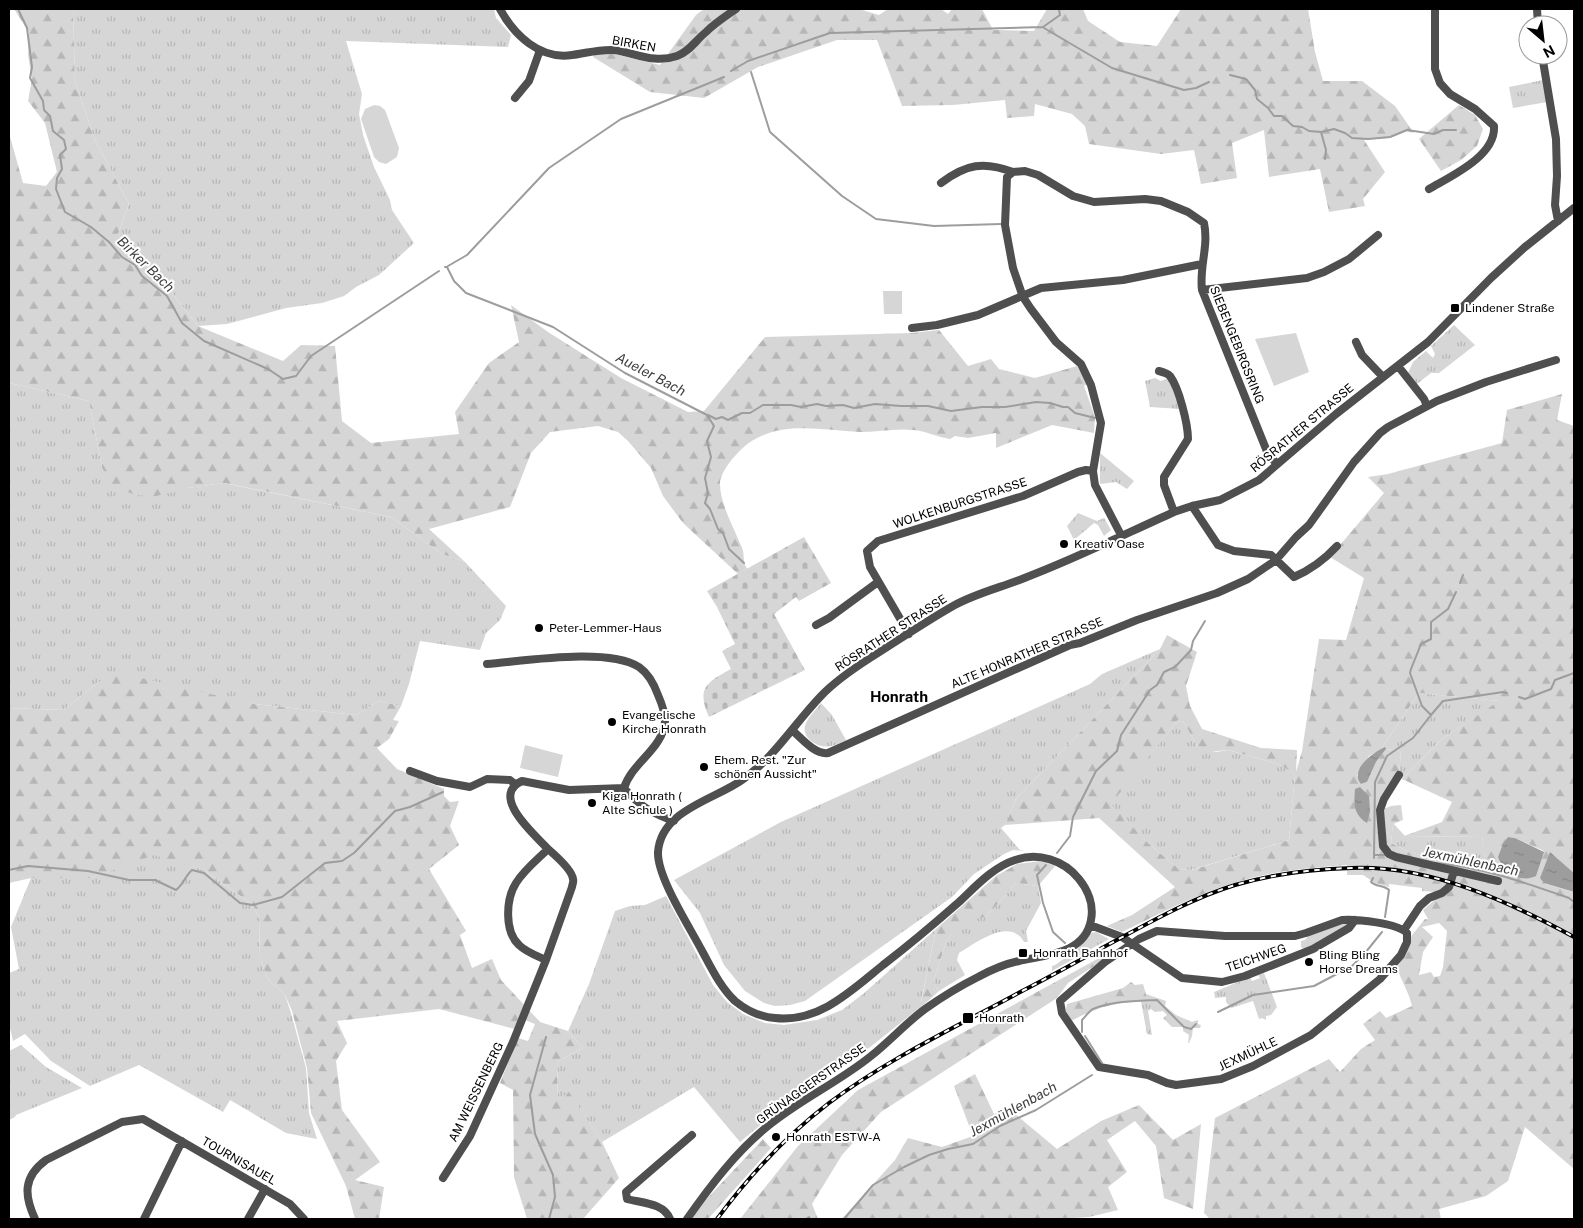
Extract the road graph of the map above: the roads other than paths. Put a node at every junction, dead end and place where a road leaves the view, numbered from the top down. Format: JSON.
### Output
{"nodes":[{"id":1,"x":500,"y":9,"type":"edge"},
{"id":2,"x":736,"y":9,"type":"edge"},
{"id":3,"x":1435,"y":9,"type":"edge"},
{"id":4,"x":540,"y":50,"type":"junction"},
{"id":5,"x":1544,"y":65,"type":"edge"},
{"id":6,"x":516,"y":98,"type":"dead end"},
{"id":7,"x":1014,"y":172,"type":"junction"},
{"id":8,"x":941,"y":183,"type":"dead end"},
{"id":9,"x":1429,"y":189,"type":"dead end"},
{"id":10,"x":1574,"y":208,"type":"edge"},
{"id":11,"x":1558,"y":221,"type":"junction"},
{"id":12,"x":1378,"y":235,"type":"dead end"},
{"id":13,"x":1202,"y":264,"type":"junction"},
{"id":14,"x":1202,"y":290,"type":"junction"},
{"id":15,"x":1023,"y":296,"type":"junction"},
{"id":16,"x":912,"y":328,"type":"dead end"},
{"id":17,"x":1356,"y":342,"type":"dead end"},
{"id":18,"x":1556,"y":360,"type":"dead end"},
{"id":19,"x":1398,"y":366,"type":"junction"},
{"id":20,"x":1159,"y":371,"type":"dead end"},
{"id":21,"x":1383,"y":377,"type":"junction"},
{"id":22,"x":1427,"y":406,"type":"junction"},
{"id":23,"x":1277,"y":464,"type":"junction"},
{"id":24,"x":1093,"y":471,"type":"junction"},
{"id":25,"x":1192,"y":506,"type":"junction"},
{"id":26,"x":1174,"y":512,"type":"junction"},
{"id":27,"x":1121,"y":536,"type":"junction"},
{"id":28,"x":1337,"y":546,"type":"dead end"},
{"id":29,"x":1276,"y":560,"type":"junction"},
{"id":30,"x":878,"y":582,"type":"junction"},
{"id":31,"x":816,"y":625,"type":"dead end"},
{"id":32,"x":909,"y":634,"type":"junction"},
{"id":33,"x":487,"y":664,"type":"dead end"},
{"id":34,"x":792,"y":730,"type":"junction"},
{"id":35,"x":410,"y":771,"type":"dead end"},
{"id":36,"x":1399,"y":775,"type":"dead end"},
{"id":37,"x":515,"y":784,"type":"junction"},
{"id":38,"x":624,"y":788,"type":"junction"},
{"id":39,"x":674,"y":821,"type":"junction"},
{"id":40,"x":548,"y":849,"type":"junction"},
{"id":41,"x":1454,"y":871,"type":"junction"},
{"id":42,"x":1498,"y":881,"type":"dead end"},
{"id":43,"x":1355,"y":920,"type":"junction"},
{"id":44,"x":1090,"y":925,"type":"junction"},
{"id":45,"x":1404,"y":930,"type":"junction"},
{"id":46,"x":1134,"y":944,"type":"junction"},
{"id":47,"x":546,"y":960,"type":"junction"},
{"id":48,"x":692,"y":1135,"type":"dead end"},
{"id":49,"x":182,"y":1141,"type":"junction"},
{"id":50,"x":443,"y":1178,"type":"dead end"},
{"id":51,"x":266,"y":1189,"type":"junction"},
{"id":52,"x":35,"y":1219,"type":"edge"},
{"id":53,"x":144,"y":1219,"type":"edge"},
{"id":54,"x":248,"y":1219,"type":"edge"},
{"id":55,"x":304,"y":1219,"type":"edge"},
{"id":56,"x":670,"y":1219,"type":"edge"},
{"id":57,"x":687,"y":1219,"type":"edge"}],
"edges":[{"from":1,"to":4,"type":"street","name":"BIRKEN"},
{"from":2,"to":4,"type":"street","name":"BIRKEN"},
{"from":3,"to":9,"type":"street"},
{"from":4,"to":6,"type":"street"},
{"from":5,"to":11,"type":"street"},
{"from":7,"to":8,"type":"street","name":"SIEBENGEBIRGSRING"},
{"from":7,"to":13,"type":"street","name":"SIEBENGEBIRGSRING"},
{"from":7,"to":15,"type":"street"},
{"from":10,"to":11,"type":"street","name":"RÖSRATHER STRASSE"},
{"from":11,"to":19,"type":"street","name":"RÖSRATHER STRASSE"},
{"from":12,"to":14,"type":"street"},
{"from":13,"to":14,"type":"street","name":"SIEBENGEBIRGSRING"},
{"from":13,"to":15,"type":"street"},
{"from":14,"to":23,"type":"street","name":"SIEBENGEBIRGSRING"},
{"from":15,"to":16,"type":"street"},
{"from":15,"to":24,"type":"street"},
{"from":17,"to":21,"type":"street"},
{"from":18,"to":22,"type":"street","name":"ALTE HONRATHER STRASSE"},
{"from":19,"to":21,"type":"street","name":"RÖSRATHER STRASSE"},
{"from":19,"to":22,"type":"street"},
{"from":20,"to":26,"type":"street"},
{"from":21,"to":23,"type":"street","name":"RÖSRATHER STRASSE"},
{"from":22,"to":29,"type":"street","name":"ALTE HONRATHER STRASSE"},
{"from":23,"to":25,"type":"street","name":"RÖSRATHER STRASSE"},
{"from":24,"to":27,"type":"street"},
{"from":24,"to":30,"type":"street","name":"WOLKENBURGSTRASSE"},
{"from":25,"to":26,"type":"street","name":"RÖSRATHER STRASSE"},
{"from":25,"to":29,"type":"street"},
{"from":26,"to":27,"type":"street","name":"RÖSRATHER STRASSE"},
{"from":27,"to":32,"type":"street","name":"RÖSRATHER STRASSE"},
{"from":28,"to":29,"type":"street"},
{"from":29,"to":34,"type":"street","name":"ALTE HONRATHER STRASSE"},
{"from":30,"to":31,"type":"street"},
{"from":30,"to":32,"type":"street","name":"WOLKENBURGSTRASSE"},
{"from":32,"to":34,"type":"street","name":"RÖSRATHER STRASSE"},
{"from":33,"to":38,"type":"street"},
{"from":34,"to":39,"type":"street","name":"RÖSRATHER STRASSE"},
{"from":35,"to":37,"type":"street"},
{"from":36,"to":41,"type":"street"},
{"from":37,"to":38,"type":"street"},
{"from":37,"to":40,"type":"street"},
{"from":38,"to":39,"type":"street"},
{"from":39,"to":44,"type":"street","name":"RÖSRATHER STRASSE"},
{"from":40,"to":47,"type":"street","name":"AM WEISSENBERG"},
{"from":40,"to":47,"type":"street"},
{"from":41,"to":42,"type":"street"},
{"from":41,"to":45,"type":"street","name":"JEXMÜHLE"},
{"from":43,"to":45,"type":"street","name":"JEXMÜHLE"},
{"from":43,"to":46,"type":"street","name":"JEXMÜHLE"},
{"from":43,"to":46,"type":"street","name":"TEICHWEG"},
{"from":44,"to":46,"type":"street"},
{"from":44,"to":57,"type":"street","name":"GRÜNAGGERSTRASSE"},
{"from":45,"to":46,"type":"street","name":"JEXMÜHLE"},
{"from":47,"to":50,"type":"street","name":"AM WEISSENBERG"},
{"from":48,"to":56,"type":"street"},
{"from":49,"to":51,"type":"street","name":"TOURNISAUEL"},
{"from":49,"to":52,"type":"street"},
{"from":49,"to":53,"type":"street","name":"TOURNISAUEL"},
{"from":51,"to":54,"type":"street"},
{"from":51,"to":55,"type":"street","name":"TOURNISAUEL"}]}
